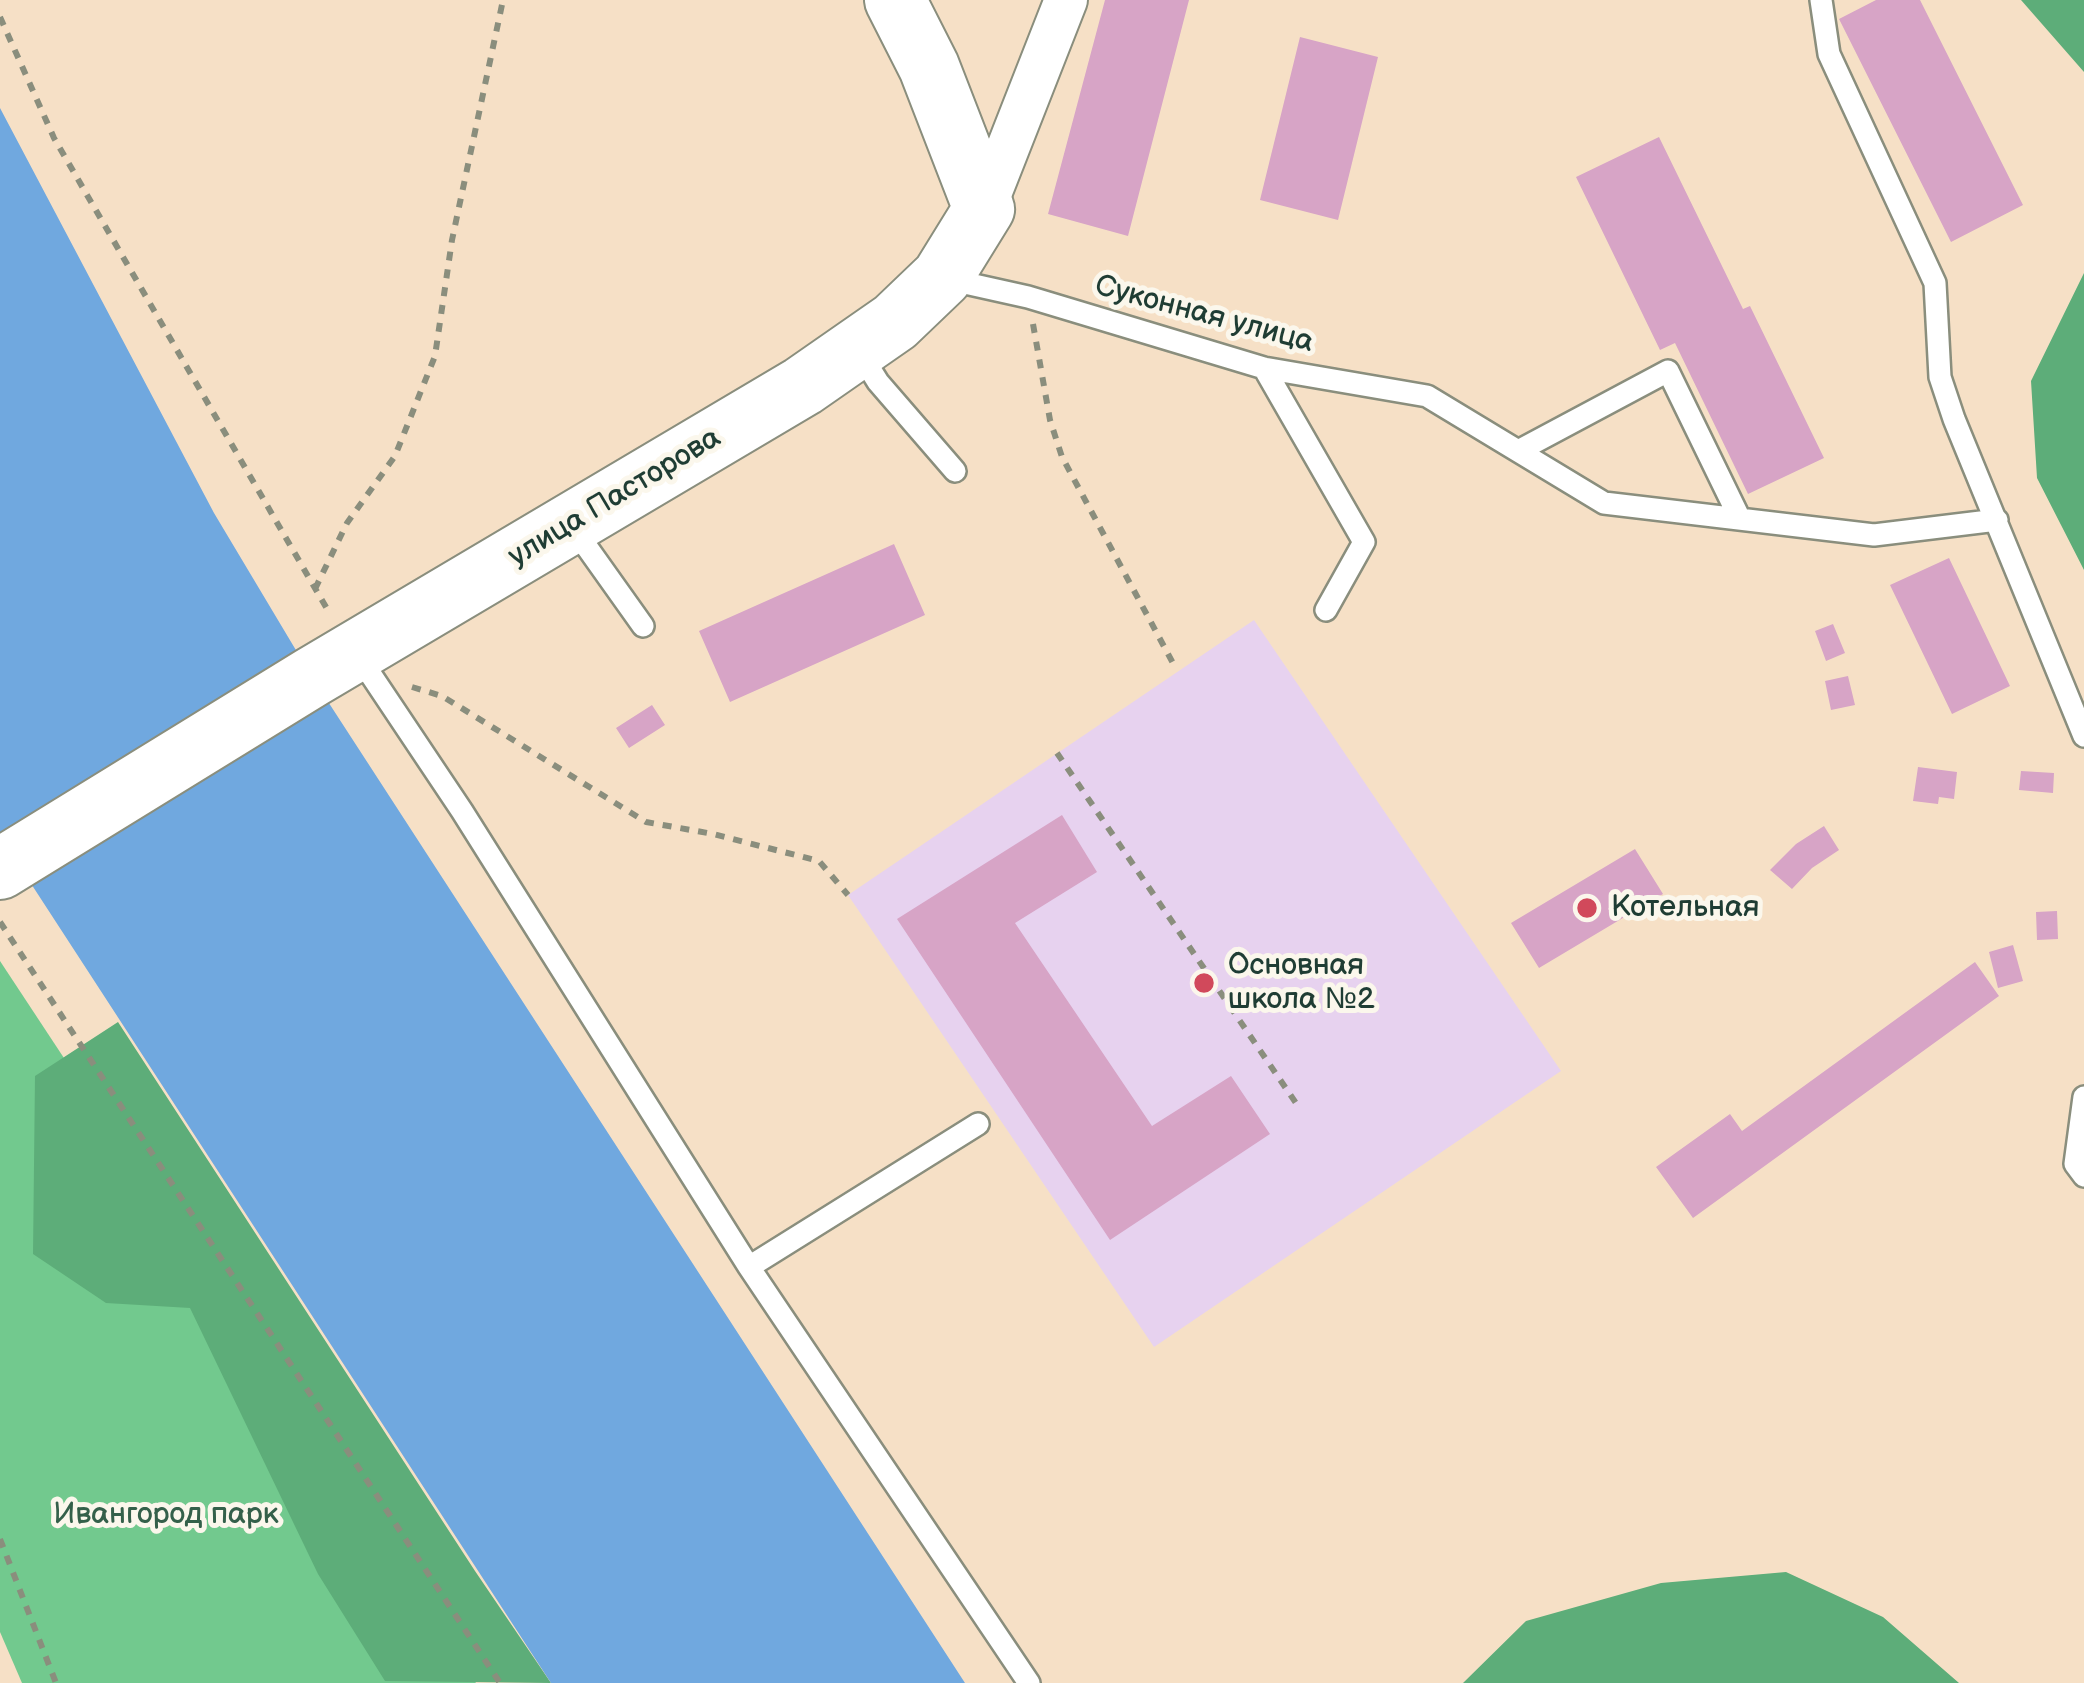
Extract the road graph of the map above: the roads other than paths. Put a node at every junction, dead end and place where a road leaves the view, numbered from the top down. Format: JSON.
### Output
{"nodes":[{"id":1,"x":895,"y":0,"type":"edge"},
{"id":2,"x":1066,"y":0,"type":"edge"},
{"id":3,"x":1821,"y":0,"type":"edge"},
{"id":4,"x":985,"y":209,"type":"junction"},
{"id":5,"x":941,"y":277,"type":"junction"},
{"id":6,"x":857,"y":349,"type":"junction"},
{"id":7,"x":1264,"y":368,"type":"junction"},
{"id":8,"x":1520,"y":450,"type":"junction"},
{"id":9,"x":955,"y":471,"type":"dead end"},
{"id":10,"x":1740,"y":519,"type":"junction"},
{"id":11,"x":1997,"y":520,"type":"junction"},
{"id":12,"x":573,"y":527,"type":"dead end"},
{"id":13,"x":1326,"y":610,"type":"dead end"},
{"id":14,"x":643,"y":626,"type":"dead end"},
{"id":15,"x":347,"y":668,"type":"junction"},
{"id":16,"x":2084,"y":736,"type":"edge"},
{"id":17,"x":8,"y":864,"type":"edge"},
{"id":18,"x":2084,"y":1097,"type":"edge"},
{"id":19,"x":978,"y":1124,"type":"dead end"},
{"id":20,"x":2084,"y":1176,"type":"edge"},
{"id":21,"x":749,"y":1267,"type":"junction"},
{"id":22,"x":1029,"y":1683,"type":"edge"}],
"edges":[{"from":1,"to":4,"type":"street"},
{"from":2,"to":4,"type":"street","name":"улица Пасторова"},
{"from":3,"to":11,"type":"lane"},
{"from":4,"to":5,"type":"street","name":"улица Пасторова"},
{"from":5,"to":6,"type":"street","name":"улица Пасторова"},
{"from":5,"to":7,"type":"lane","name":"Суконная улица"},
{"from":6,"to":9,"type":"lane"},
{"from":6,"to":15,"type":"street","name":"улица Пасторова"},
{"from":7,"to":8,"type":"lane","name":"Суконная улица"},
{"from":7,"to":13,"type":"lane"},
{"from":8,"to":10,"type":"lane","name":"Суконная улица"},
{"from":8,"to":10,"type":"lane"},
{"from":10,"to":11,"type":"lane","name":"Суконная улица"},
{"from":11,"to":16,"type":"lane"},
{"from":12,"to":14,"type":"lane"},
{"from":15,"to":17,"type":"street","name":"улица Пасторова"},
{"from":15,"to":21,"type":"lane"},
{"from":18,"to":20,"type":"lane"},
{"from":19,"to":21,"type":"lane"},
{"from":21,"to":22,"type":"lane"}]}
